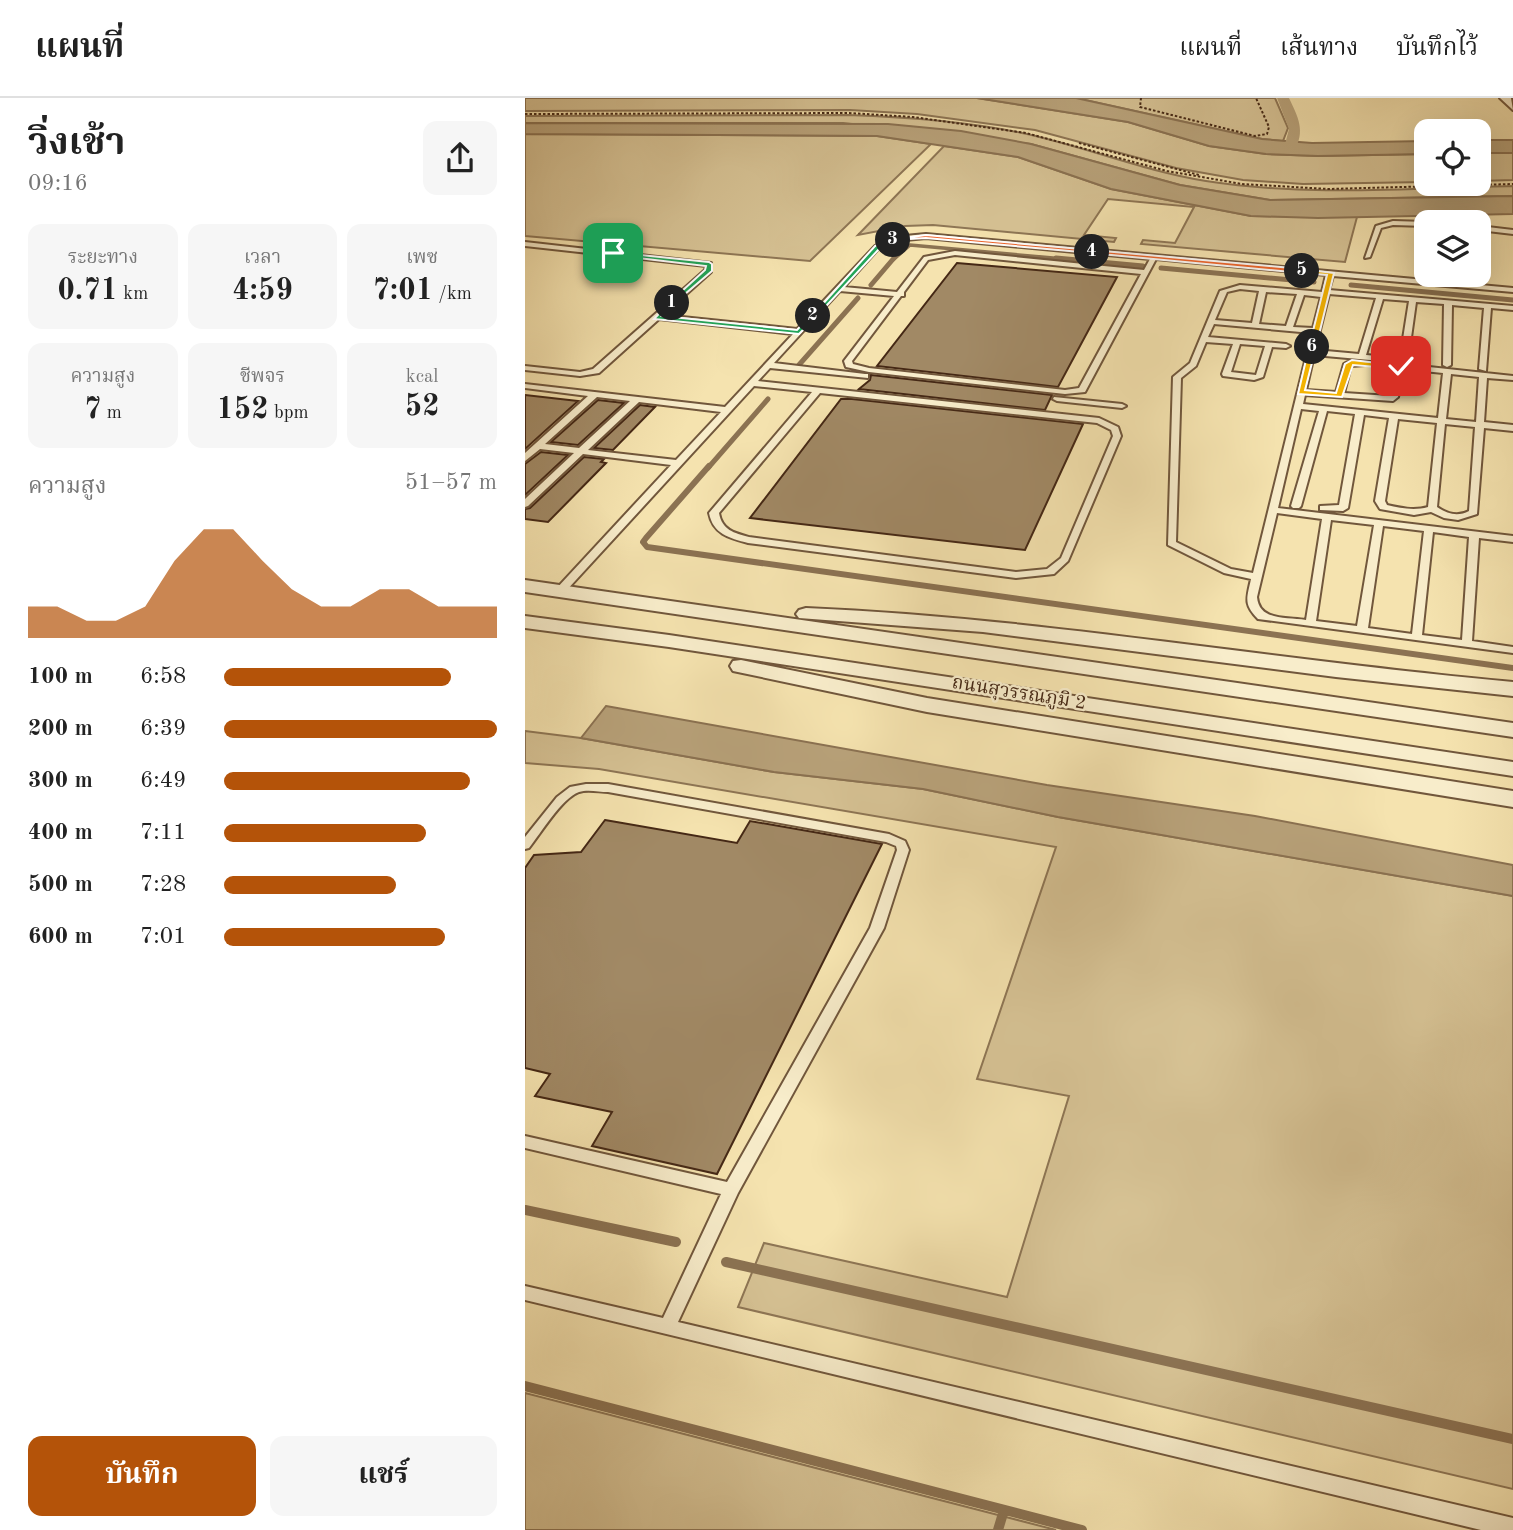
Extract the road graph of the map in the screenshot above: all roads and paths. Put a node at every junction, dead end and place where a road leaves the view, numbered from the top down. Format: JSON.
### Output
{"nodes":[{"id":1,"x":1141,"y":98,"type":"edge"},
{"id":2,"x":1256,"y":98,"type":"edge"},
{"id":3,"x":1505,"y":98,"type":"edge"},
{"id":4,"x":1513,"y":107,"type":"edge"},
{"id":5,"x":525,"y":113,"type":"edge"},
{"id":6,"x":1491,"y":182,"type":"edge"},
{"id":7,"x":1513,"y":183,"type":"edge"},
{"id":8,"x":1414,"y":184,"type":"edge"},
{"id":9,"x":1414,"y":224,"type":"edge"},
{"id":10,"x":1491,"y":229,"type":"edge"},
{"id":11,"x":1513,"y":232,"type":"edge"},
{"id":12,"x":525,"y":244,"type":"edge"},
{"id":13,"x":1154,"y":257,"type":"junction"},
{"id":14,"x":1367,"y":257,"type":"dead end"},
{"id":15,"x":1146,"y":272,"type":"junction"},
{"id":16,"x":1330,"y":273,"type":"junction"},
{"id":17,"x":1414,"y":281,"type":"edge"},
{"id":18,"x":1480,"y":287,"type":"edge"},
{"id":19,"x":838,"y":289,"type":"junction"},
{"id":20,"x":1263,"y":289,"type":"junction"},
{"id":21,"x":1513,"y":290,"type":"edge"},
{"id":22,"x":1301,"y":292,"type":"junction"},
{"id":23,"x":1327,"y":293,"type":"junction"},
{"id":24,"x":901,"y":294,"type":"junction"},
{"id":25,"x":1380,"y":296,"type":"junction"},
{"id":26,"x":1413,"y":299,"type":"junction"},
{"id":27,"x":1448,"y":302,"type":"junction"},
{"id":28,"x":1488,"y":306,"type":"junction"},
{"id":29,"x":1513,"y":308,"type":"edge"},
{"id":30,"x":657,"y":317,"type":"junction"},
{"id":31,"x":1211,"y":322,"type":"junction"},
{"id":32,"x":1255,"y":326,"type":"junction"},
{"id":33,"x":748,"y":327,"type":"joint"},
{"id":34,"x":1289,"y":328,"type":"junction"},
{"id":35,"x":1317,"y":331,"type":"junction"},
{"id":36,"x":799,"y":332,"type":"junction"},
{"id":37,"x":1204,"y":340,"type":"junction"},
{"id":38,"x":1237,"y":342,"type":"junction"},
{"id":39,"x":1269,"y":345,"type":"junction"},
{"id":40,"x":1286,"y":346,"type":"dead end"},
{"id":41,"x":1311,"y":352,"type":"junction"},
{"id":42,"x":1362,"y":357,"type":"junction"},
{"id":43,"x":1402,"y":364,"type":"junction"},
{"id":44,"x":769,"y":365,"type":"junction"},
{"id":45,"x":525,"y":368,"type":"edge"},
{"id":46,"x":1447,"y":368,"type":"junction"},
{"id":47,"x":1483,"y":372,"type":"junction"},
{"id":48,"x":1513,"y":372,"type":"edge"},
{"id":49,"x":1513,"y":378,"type":"edge"},
{"id":50,"x":752,"y":383,"type":"junction"},
{"id":51,"x":525,"y":386,"type":"edge"},
{"id":52,"x":818,"y":390,"type":"junction"},
{"id":53,"x":1301,"y":392,"type":"junction"},
{"id":54,"x":595,"y":394,"type":"junction"},
{"id":55,"x":1339,"y":396,"type":"junction"},
{"id":56,"x":637,"y":399,"type":"junction"},
{"id":57,"x":1298,"y":405,"type":"junction"},
{"id":58,"x":1122,"y":406,"type":"dead end"},
{"id":59,"x":702,"y":407,"type":"joint"},
{"id":60,"x":1324,"y":408,"type":"junction"},
{"id":61,"x":727,"y":410,"type":"junction"},
{"id":62,"x":1360,"y":412,"type":"junction"},
{"id":63,"x":1394,"y":416,"type":"junction"},
{"id":64,"x":1441,"y":421,"type":"junction"},
{"id":65,"x":1479,"y":425,"type":"junction"},
{"id":66,"x":1513,"y":428,"type":"edge"},
{"id":67,"x":537,"y":446,"type":"junction"},
{"id":68,"x":581,"y":452,"type":"junction"},
{"id":69,"x":525,"y":458,"type":"edge"},
{"id":70,"x":652,"y":459,"type":"joint"},
{"id":71,"x":678,"y":463,"type":"junction"},
{"id":72,"x":525,"y":504,"type":"edge"},
{"id":73,"x":1273,"y":506,"type":"junction"},
{"id":74,"x":1296,"y":506,"type":"junction"},
{"id":75,"x":1432,"y":508,"type":"junction"},
{"id":76,"x":1327,"y":517,"type":"junction"},
{"id":77,"x":1379,"y":523,"type":"junction"},
{"id":78,"x":1429,"y":529,"type":"junction"},
{"id":79,"x":1474,"y":535,"type":"junction"},
{"id":80,"x":1513,"y":539,"type":"edge"},
{"id":81,"x":1256,"y":577,"type":"junction"},
{"id":82,"x":525,"y":586,"type":"edge"},
{"id":83,"x":560,"y":591,"type":"junction"},
{"id":84,"x":711,"y":613,"type":"junction"},
{"id":85,"x":1311,"y":623,"type":"junction"},
{"id":86,"x":528,"y":626,"type":"edge"},
{"id":87,"x":1362,"y":630,"type":"junction"},
{"id":88,"x":1417,"y":637,"type":"junction"},
{"id":89,"x":669,"y":641,"type":"junction"},
{"id":90,"x":1467,"y":644,"type":"junction"},
{"id":91,"x":1513,"y":650,"type":"edge"},
{"id":92,"x":1513,"y":690,"type":"edge"},
{"id":93,"x":1513,"y":730,"type":"edge"},
{"id":94,"x":1513,"y":769,"type":"edge"},
{"id":95,"x":1513,"y":799,"type":"edge"},
{"id":96,"x":525,"y":845,"type":"edge"},
{"id":97,"x":525,"y":1142,"type":"edge"},
{"id":98,"x":731,"y":1190,"type":"junction"},
{"id":99,"x":525,"y":1293,"type":"edge"},
{"id":100,"x":667,"y":1328,"type":"junction"},
{"id":101,"x":1513,"y":1528,"type":"edge"}],
"edges":[{"from":1,"to":2,"type":"path"},
{"from":3,"to":4,"type":"street"},
{"from":5,"to":7,"type":"path"},
{"from":5,"to":8,"type":"path"},
{"from":6,"to":7,"type":"path"},
{"from":9,"to":14,"type":"lane"},
{"from":10,"to":11,"type":"lane"},
{"from":12,"to":30,"type":"lane"},
{"from":13,"to":15,"type":"lane"},
{"from":13,"to":16,"type":"lane"},
{"from":13,"to":19,"type":"lane"},
{"from":15,"to":24,"type":"lane"},
{"from":15,"to":24,"type":"lane"},
{"from":16,"to":17,"type":"lane"},
{"from":16,"to":23,"type":"lane"},
{"from":18,"to":21,"type":"lane"},
{"from":19,"to":24,"type":"lane"},
{"from":19,"to":36,"type":"lane"},
{"from":20,"to":22,"type":"lane"},
{"from":20,"to":31,"type":"lane"},
{"from":20,"to":32,"type":"lane"},
{"from":22,"to":23,"type":"lane"},
{"from":22,"to":34,"type":"lane"},
{"from":23,"to":25,"type":"lane"},
{"from":23,"to":35,"type":"lane"},
{"from":25,"to":26,"type":"lane"},
{"from":25,"to":42,"type":"lane"},
{"from":26,"to":27,"type":"lane"},
{"from":26,"to":43,"type":"lane"},
{"from":27,"to":28,"type":"lane"},
{"from":27,"to":46,"type":"lane"},
{"from":28,"to":29,"type":"lane"},
{"from":28,"to":47,"type":"lane"},
{"from":30,"to":33,"type":"lane"},
{"from":30,"to":45,"type":"lane"},
{"from":31,"to":32,"type":"lane"},
{"from":31,"to":37,"type":"lane"},
{"from":32,"to":34,"type":"lane"},
{"from":33,"to":36,"type":"lane"},
{"from":34,"to":35,"type":"lane"},
{"from":35,"to":41,"type":"lane"},
{"from":36,"to":44,"type":"lane"},
{"from":37,"to":38,"type":"lane"},
{"from":37,"to":81,"type":"lane"},
{"from":38,"to":39,"type":"lane"},
{"from":38,"to":39,"type":"lane"},
{"from":39,"to":40,"type":"lane"},
{"from":41,"to":42,"type":"lane"},
{"from":41,"to":53,"type":"lane"},
{"from":42,"to":43,"type":"lane"},
{"from":43,"to":46,"type":"lane"},
{"from":43,"to":55,"type":"lane"},
{"from":43,"to":55,"type":"lane"},
{"from":44,"to":50,"type":"lane"},
{"from":44,"to":58,"type":"lane"},
{"from":46,"to":47,"type":"lane"},
{"from":46,"to":64,"type":"lane"},
{"from":47,"to":48,"type":"lane"},
{"from":47,"to":49,"type":"lane"},
{"from":47,"to":65,"type":"lane"},
{"from":50,"to":52,"type":"lane"},
{"from":50,"to":61,"type":"lane"},
{"from":51,"to":54,"type":"lane"},
{"from":52,"to":52,"type":"lane"},
{"from":53,"to":55,"type":"lane"},
{"from":53,"to":57,"type":"lane"},
{"from":54,"to":56,"type":"lane"},
{"from":54,"to":67,"type":"lane"},
{"from":56,"to":59,"type":"lane"},
{"from":56,"to":68,"type":"lane"},
{"from":57,"to":60,"type":"lane"},
{"from":57,"to":73,"type":"lane"},
{"from":59,"to":61,"type":"lane"},
{"from":60,"to":62,"type":"lane"},
{"from":60,"to":74,"type":"lane"},
{"from":61,"to":71,"type":"lane"},
{"from":62,"to":63,"type":"lane"},
{"from":62,"to":74,"type":"lane"},
{"from":63,"to":64,"type":"lane"},
{"from":63,"to":75,"type":"lane"},
{"from":64,"to":65,"type":"lane"},
{"from":64,"to":75,"type":"lane"},
{"from":65,"to":66,"type":"lane"},
{"from":65,"to":75,"type":"lane"},
{"from":67,"to":68,"type":"lane"},
{"from":67,"to":69,"type":"lane"},
{"from":68,"to":70,"type":"lane"},
{"from":68,"to":72,"type":"lane"},
{"from":70,"to":71,"type":"lane"},
{"from":71,"to":83,"type":"lane"},
{"from":73,"to":74,"type":"lane"},
{"from":73,"to":76,"type":"lane"},
{"from":73,"to":81,"type":"lane"},
{"from":76,"to":77,"type":"lane"},
{"from":76,"to":85,"type":"lane"},
{"from":77,"to":78,"type":"lane"},
{"from":77,"to":87,"type":"lane"},
{"from":78,"to":79,"type":"lane"},
{"from":78,"to":88,"type":"lane"},
{"from":79,"to":80,"type":"lane"},
{"from":79,"to":90,"type":"lane"},
{"from":81,"to":85,"type":"lane"},
{"from":82,"to":83,"type":"street","name":"ถนนสุวรรณภูมิ 2"},
{"from":83,"to":84,"type":"street","name":"ถนนสุวรรณภูมิ 2"},
{"from":84,"to":92,"type":"street"},
{"from":84,"to":93,"type":"street","name":"ถนนสุวรรณภูมิ 2"},
{"from":85,"to":87,"type":"lane"},
{"from":86,"to":89,"type":"street","name":"ถนนสุวรรณภูมิ 2"},
{"from":87,"to":88,"type":"lane"},
{"from":88,"to":90,"type":"lane"},
{"from":89,"to":94,"type":"street","name":"ถนนสุวรรณภูมิ 2"},
{"from":89,"to":95,"type":"street"},
{"from":90,"to":91,"type":"lane"},
{"from":96,"to":98,"type":"lane"},
{"from":97,"to":98,"type":"lane"},
{"from":98,"to":100,"type":"lane"},
{"from":99,"to":100,"type":"lane"},
{"from":100,"to":101,"type":"lane"}]}
